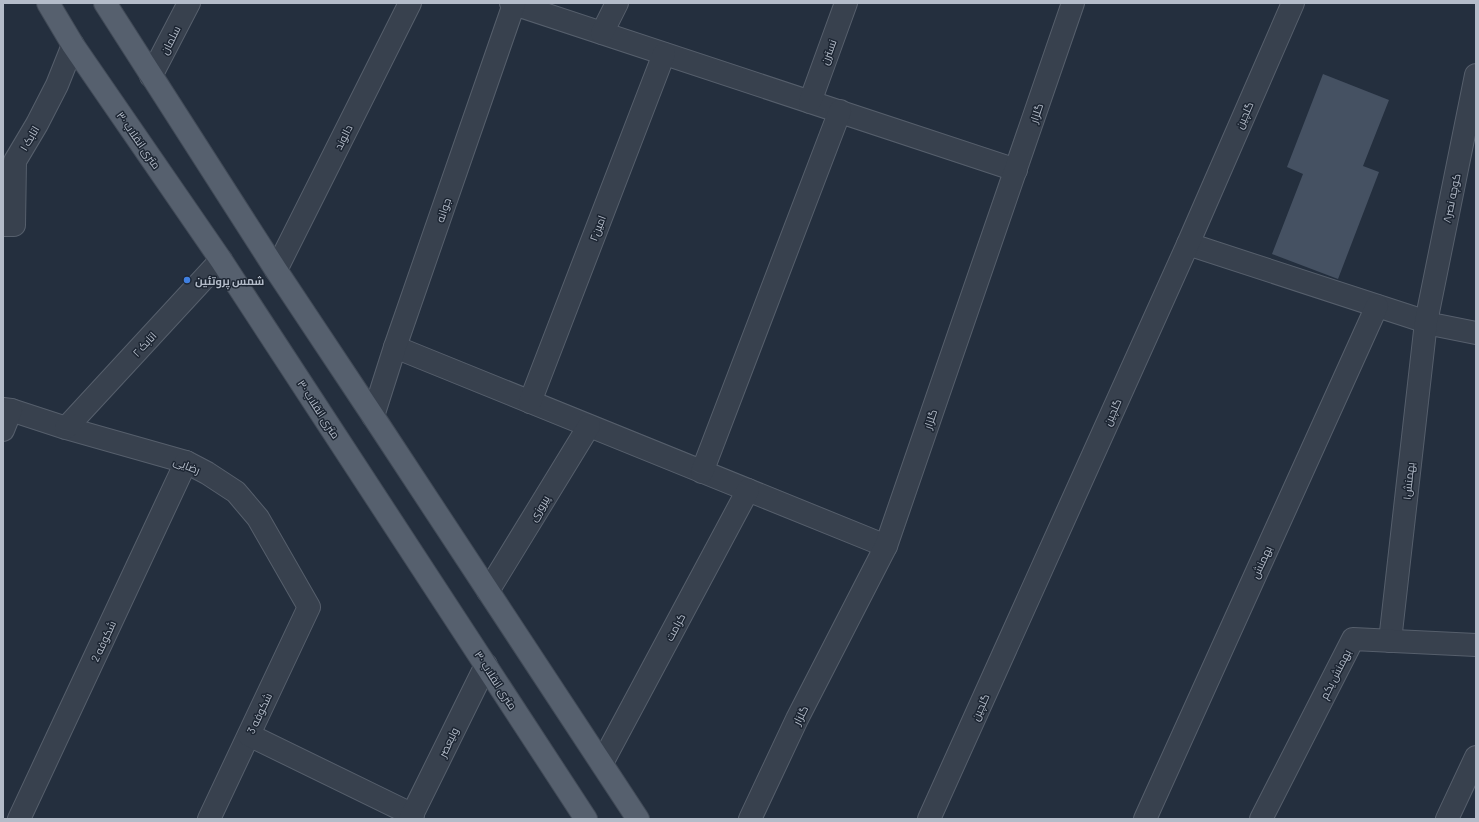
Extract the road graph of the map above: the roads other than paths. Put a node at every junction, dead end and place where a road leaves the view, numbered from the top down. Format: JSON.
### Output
{"nodes":[{"id":1,"x":48,"y":3,"type":"edge"},
{"id":2,"x":104,"y":3,"type":"edge"},
{"id":3,"x":189,"y":3,"type":"edge"},
{"id":4,"x":410,"y":3,"type":"edge"},
{"id":5,"x":617,"y":3,"type":"edge"},
{"id":6,"x":846,"y":3,"type":"edge"},
{"id":7,"x":1074,"y":3,"type":"edge"},
{"id":8,"x":1293,"y":3,"type":"edge"},
{"id":9,"x":513,"y":4,"type":"edge"},
{"id":10,"x":602,"y":34,"type":"junction"},
{"id":11,"x":73,"y":45,"type":"junction"},
{"id":12,"x":664,"y":54,"type":"junction"},
{"id":13,"x":1476,"y":75,"type":"edge"},
{"id":14,"x":151,"y":76,"type":"junction"},
{"id":15,"x":810,"y":102,"type":"junction"},
{"id":16,"x":840,"y":111,"type":"junction"},
{"id":17,"x":1016,"y":170,"type":"junction"},
{"id":18,"x":3,"y":225,"type":"edge"},
{"id":19,"x":1188,"y":244,"type":"junction"},
{"id":20,"x":221,"y":260,"type":"junction"},
{"id":21,"x":276,"y":270,"type":"junction"},
{"id":22,"x":1377,"y":306,"type":"junction"},
{"id":23,"x":1426,"y":322,"type":"junction"},
{"id":24,"x":1476,"y":333,"type":"edge"},
{"id":25,"x":395,"y":347,"type":"junction"},
{"id":26,"x":530,"y":402,"type":"junction"},
{"id":27,"x":6,"y":416,"type":"edge"},
{"id":28,"x":373,"y":416,"type":"junction"},
{"id":29,"x":589,"y":426,"type":"junction"},
{"id":30,"x":66,"y":428,"type":"junction"},
{"id":31,"x":186,"y":462,"type":"junction"},
{"id":32,"x":702,"y":472,"type":"junction"},
{"id":33,"x":748,"y":490,"type":"junction"},
{"id":34,"x":886,"y":546,"type":"junction"},
{"id":35,"x":488,"y":591,"type":"junction"},
{"id":36,"x":309,"y":607,"type":"joint"},
{"id":37,"x":1390,"y":641,"type":"junction"},
{"id":38,"x":1476,"y":645,"type":"edge"},
{"id":39,"x":486,"y":665,"type":"junction"},
{"id":40,"x":249,"y":735,"type":"junction"},
{"id":41,"x":1476,"y":758,"type":"edge"},
{"id":42,"x":602,"y":763,"type":"junction"},
{"id":43,"x":412,"y":817,"type":"edge"},
{"id":44,"x":19,"y":819,"type":"edge"},
{"id":45,"x":209,"y":819,"type":"edge"},
{"id":46,"x":586,"y":819,"type":"edge"},
{"id":47,"x":638,"y":819,"type":"edge"},
{"id":48,"x":750,"y":819,"type":"edge"},
{"id":49,"x":929,"y":819,"type":"edge"},
{"id":50,"x":1145,"y":819,"type":"edge"},
{"id":51,"x":1261,"y":819,"type":"edge"},
{"id":52,"x":1447,"y":819,"type":"edge"}],
"edges":[{"from":1,"to":11,"type":"main road","name":"۳۰ متری انقلاب"},
{"from":2,"to":14,"type":"main road"},
{"from":3,"to":14,"type":"street","name":"سلمان"},
{"from":4,"to":21,"type":"street","name":"دالوند"},
{"from":5,"to":10,"type":"street"},
{"from":6,"to":15,"type":"street","name":"نسترن"},
{"from":7,"to":17,"type":"street","name":"گلزار"},
{"from":8,"to":19,"type":"street","name":"گلچین"},
{"from":9,"to":10,"type":"street"},
{"from":9,"to":25,"type":"street","name":"جوانه"},
{"from":10,"to":12,"type":"street"},
{"from":11,"to":18,"type":"street","name":"اتابک ۱"},
{"from":11,"to":20,"type":"main road","name":"۳۰ متری انقلاب"},
{"from":12,"to":15,"type":"street"},
{"from":12,"to":26,"type":"street","name":"امین۲"},
{"from":13,"to":23,"type":"street","name":"کوچه نصر۸"},
{"from":14,"to":21,"type":"main road"},
{"from":15,"to":16,"type":"street"},
{"from":16,"to":17,"type":"street"},
{"from":16,"to":32,"type":"street"},
{"from":17,"to":34,"type":"street","name":"گلزار"},
{"from":19,"to":22,"type":"street"},
{"from":19,"to":49,"type":"street","name":"گلچین"},
{"from":20,"to":30,"type":"street","name":"اتابک ۲"},
{"from":20,"to":39,"type":"main road","name":"۳۰ متری انقلاب"},
{"from":21,"to":28,"type":"main road"},
{"from":22,"to":23,"type":"street"},
{"from":22,"to":50,"type":"street","name":"بهمنش"},
{"from":23,"to":24,"type":"street"},
{"from":23,"to":37,"type":"street","name":"بهمنش۱"},
{"from":25,"to":26,"type":"street"},
{"from":25,"to":28,"type":"street","name":"جوانه"},
{"from":26,"to":29,"type":"street"},
{"from":27,"to":30,"type":"street","name":"رضایی"},
{"from":28,"to":35,"type":"main road"},
{"from":29,"to":32,"type":"street"},
{"from":29,"to":35,"type":"street","name":"پیروزی"},
{"from":30,"to":31,"type":"street","name":"رضایی"},
{"from":31,"to":36,"type":"street","name":"رضایی"},
{"from":31,"to":44,"type":"street","name":"شکوفه 2"},
{"from":32,"to":33,"type":"street"},
{"from":33,"to":34,"type":"street"},
{"from":33,"to":42,"type":"street","name":"کرامت"},
{"from":34,"to":48,"type":"street","name":"گلزار"},
{"from":35,"to":42,"type":"main road"},
{"from":36,"to":40,"type":"street","name":"شکوفه 3"},
{"from":37,"to":38,"type":"street","name":"بهمنش یکم"},
{"from":37,"to":51,"type":"street","name":"بهمنش یکم"},
{"from":39,"to":43,"type":"street","name":"ولیعصر"},
{"from":39,"to":46,"type":"main road","name":"۳۰ متری انقلاب"},
{"from":40,"to":43,"type":"street"},
{"from":40,"to":45,"type":"street","name":"شکوفه 3"},
{"from":41,"to":52,"type":"street"},
{"from":42,"to":47,"type":"main road"}]}
